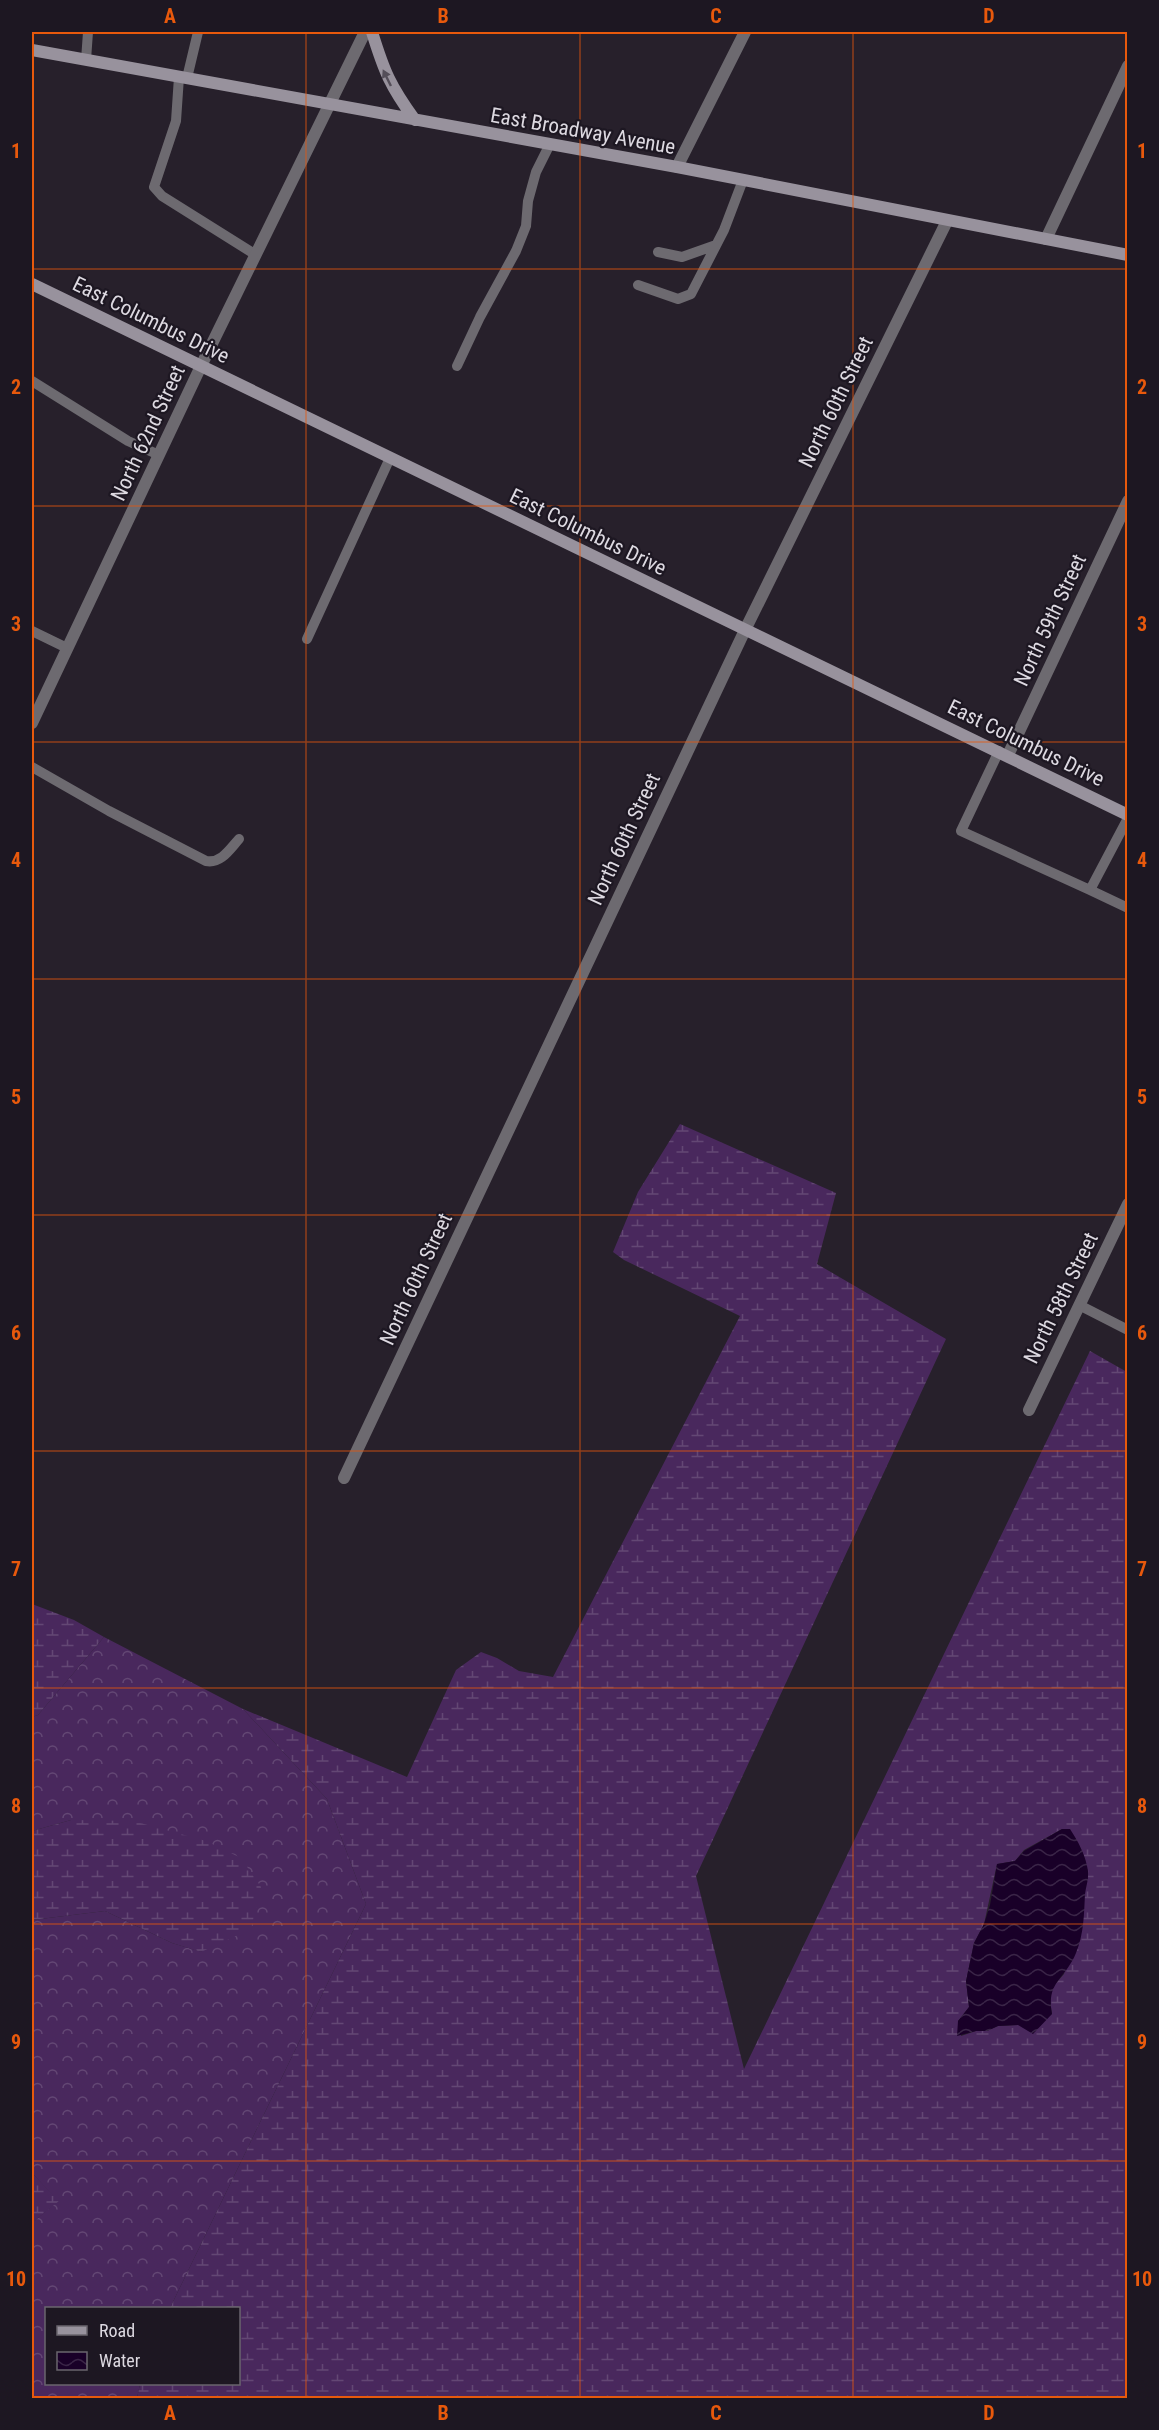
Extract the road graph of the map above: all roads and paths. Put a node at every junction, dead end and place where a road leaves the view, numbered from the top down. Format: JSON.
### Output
{"nodes":[{"id":1,"x":88,"y":32,"type":"edge"},
{"id":2,"x":198,"y":32,"type":"edge"},
{"id":3,"x":365,"y":32,"type":"edge"},
{"id":4,"x":372,"y":32,"type":"edge"},
{"id":5,"x":745,"y":32,"type":"edge"},
{"id":6,"x":32,"y":50,"type":"edge"},
{"id":7,"x":86,"y":60,"type":"junction"},
{"id":8,"x":1128,"y":66,"type":"edge"},
{"id":9,"x":183,"y":78,"type":"junction"},
{"id":10,"x":331,"y":105,"type":"junction"},
{"id":11,"x":415,"y":120,"type":"junction"},
{"id":12,"x":550,"y":144,"type":"junction"},
{"id":13,"x":677,"y":167,"type":"junction"},
{"id":14,"x":743,"y":180,"type":"junction"},
{"id":15,"x":947,"y":221,"type":"junction"},
{"id":16,"x":1046,"y":239,"type":"junction"},
{"id":17,"x":717,"y":245,"type":"junction"},
{"id":18,"x":658,"y":252,"type":"dead end"},
{"id":19,"x":256,"y":255,"type":"junction"},
{"id":20,"x":1128,"y":255,"type":"edge"},
{"id":21,"x":32,"y":284,"type":"edge"},
{"id":22,"x":638,"y":285,"type":"dead end"},
{"id":23,"x":201,"y":366,"type":"junction"},
{"id":24,"x":457,"y":366,"type":"dead end"},
{"id":25,"x":32,"y":381,"type":"edge"},
{"id":26,"x":159,"y":455,"type":"junction"},
{"id":27,"x":390,"y":458,"type":"junction"},
{"id":28,"x":1128,"y":501,"type":"edge"},
{"id":29,"x":745,"y":630,"type":"junction"},
{"id":30,"x":32,"y":631,"type":"edge"},
{"id":31,"x":307,"y":639,"type":"dead end"},
{"id":32,"x":67,"y":648,"type":"junction"},
{"id":33,"x":32,"y":723,"type":"edge"},
{"id":34,"x":1004,"y":753,"type":"junction"},
{"id":35,"x":32,"y":767,"type":"edge"},
{"id":36,"x":1128,"y":816,"type":"edge"},
{"id":37,"x":239,"y":839,"type":"dead end"},
{"id":38,"x":1090,"y":890,"type":"junction"},
{"id":39,"x":1128,"y":908,"type":"edge"},
{"id":40,"x":1128,"y":1204,"type":"edge"},
{"id":41,"x":1079,"y":1305,"type":"junction"},
{"id":42,"x":1128,"y":1330,"type":"edge"},
{"id":43,"x":1029,"y":1410,"type":"dead end"},
{"id":44,"x":344,"y":1478,"type":"dead end"}],
"edges":[{"from":1,"to":7,"type":"lane"},
{"from":2,"to":9,"type":"lane"},
{"from":3,"to":10,"type":"street","name":"North 62nd Street"},
{"from":11,"to":4,"type":"street","one_way":true},
{"from":5,"to":13,"type":"street"},
{"from":6,"to":7,"type":"street","name":"East Broadway Avenue"},
{"from":7,"to":9,"type":"street","name":"East Broadway Avenue"},
{"from":8,"to":16,"type":"street"},
{"from":9,"to":10,"type":"street","name":"East Broadway Avenue"},
{"from":9,"to":19,"type":"lane"},
{"from":10,"to":11,"type":"street","name":"East Broadway Avenue"},
{"from":10,"to":19,"type":"street","name":"North 62nd Street"},
{"from":11,"to":12,"type":"street","name":"East Broadway Avenue"},
{"from":12,"to":13,"type":"street","name":"East Broadway Avenue"},
{"from":12,"to":24,"type":"lane"},
{"from":13,"to":14,"type":"street","name":"East Broadway Avenue"},
{"from":14,"to":15,"type":"street","name":"East Broadway Avenue"},
{"from":14,"to":17,"type":"lane"},
{"from":15,"to":16,"type":"street","name":"East Broadway Avenue"},
{"from":15,"to":29,"type":"street","name":"North 60th Street"},
{"from":16,"to":20,"type":"street","name":"East Broadway Avenue"},
{"from":17,"to":18,"type":"lane"},
{"from":17,"to":22,"type":"lane"},
{"from":19,"to":23,"type":"street","name":"North 62nd Street"},
{"from":21,"to":23,"type":"street","name":"East Columbus Drive"},
{"from":23,"to":26,"type":"street","name":"North 62nd Street"},
{"from":23,"to":27,"type":"street","name":"East Columbus Drive"},
{"from":25,"to":26,"type":"lane"},
{"from":26,"to":32,"type":"street","name":"North 62nd Street"},
{"from":27,"to":29,"type":"street","name":"East Columbus Drive"},
{"from":27,"to":31,"type":"lane"},
{"from":28,"to":34,"type":"street","name":"North 59th Street"},
{"from":29,"to":34,"type":"street","name":"East Columbus Drive"},
{"from":29,"to":44,"type":"street","name":"North 60th Street"},
{"from":30,"to":32,"type":"lane"},
{"from":32,"to":33,"type":"street","name":"North 62nd Street"},
{"from":34,"to":36,"type":"street","name":"East Columbus Drive"},
{"from":34,"to":38,"type":"lane"},
{"from":35,"to":37,"type":"lane"},
{"from":36,"to":38,"type":"lane"},
{"from":38,"to":39,"type":"lane"},
{"from":40,"to":41,"type":"street","name":"North 58th Street"},
{"from":41,"to":42,"type":"lane"},
{"from":41,"to":43,"type":"street","name":"North 58th Street"}]}
